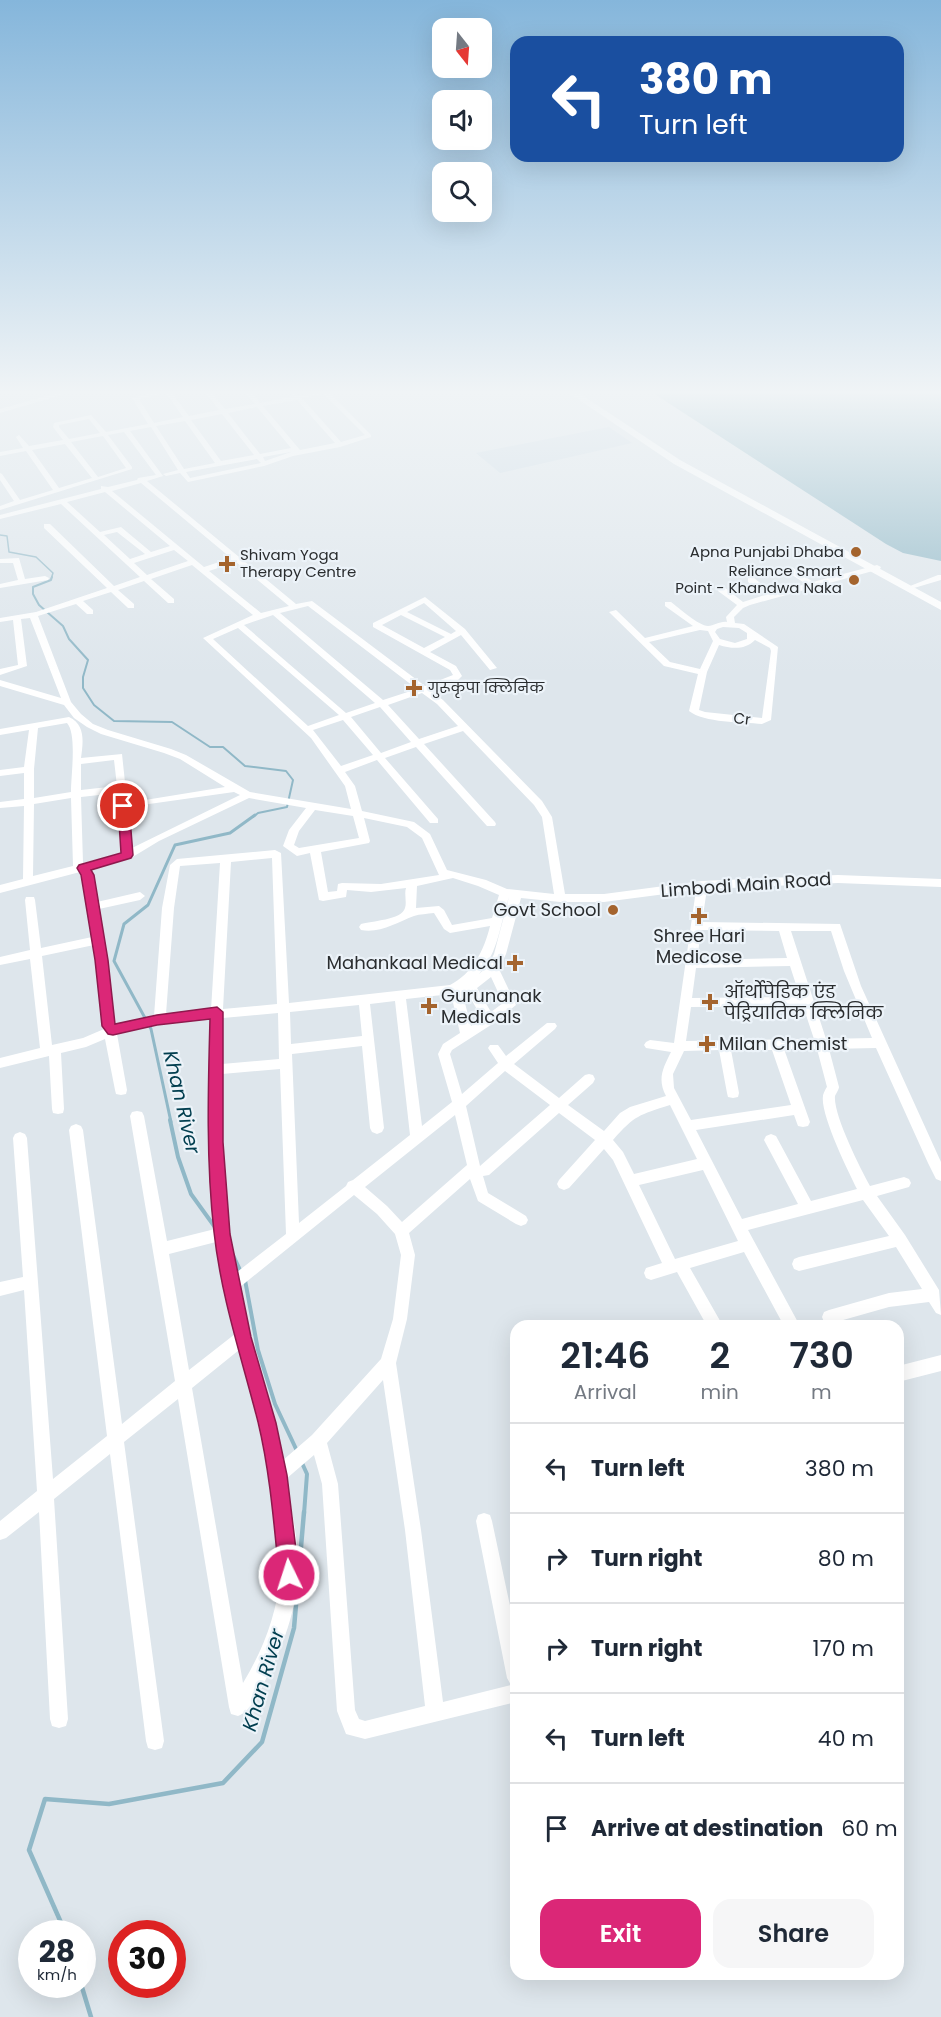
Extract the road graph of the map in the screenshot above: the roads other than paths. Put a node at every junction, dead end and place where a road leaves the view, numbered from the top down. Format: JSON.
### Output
{"nodes":[{"id":1,"x":8,"y":487,"type":"edge"},
{"id":2,"x":54,"y":487,"type":"edge"},
{"id":3,"x":71,"y":487,"type":"edge"},
{"id":4,"x":103,"y":487,"type":"edge"},
{"id":5,"x":117,"y":487,"type":"edge"},
{"id":6,"x":149,"y":487,"type":"edge"},
{"id":7,"x":723,"y":487,"type":"edge"},
{"id":8,"x":729,"y":487,"type":"edge"},
{"id":9,"x":106,"y":490,"type":"junction"},
{"id":10,"x":57,"y":491,"type":"junction"},
{"id":11,"x":63,"y":501,"type":"junction"},
{"id":12,"x":18,"y":502,"type":"junction"},
{"id":13,"x":0,"y":508,"type":"edge"},
{"id":14,"x":0,"y":517,"type":"edge"},
{"id":15,"x":47,"y":526,"type":"dead end"},
{"id":16,"x":99,"y":534,"type":"junction"},
{"id":17,"x":175,"y":547,"type":"junction"},
{"id":18,"x":0,"y":550,"type":"edge"},
{"id":19,"x":150,"y":555,"type":"junction"},
{"id":20,"x":0,"y":556,"type":"edge"},
{"id":21,"x":237,"y":559,"type":"junction"},
{"id":22,"x":0,"y":561,"type":"edge"},
{"id":23,"x":193,"y":561,"type":"junction"},
{"id":24,"x":129,"y":562,"type":"junction"},
{"id":25,"x":873,"y":568,"type":"junction"},
{"id":26,"x":789,"y":569,"type":"dead end"},
{"id":27,"x":203,"y":570,"type":"junction"},
{"id":28,"x":145,"y":577,"type":"junction"},
{"id":29,"x":941,"y":577,"type":"edge"},
{"id":30,"x":45,"y":578,"type":"dead end"},
{"id":31,"x":751,"y":580,"type":"dead end"},
{"id":32,"x":22,"y":582,"type":"junction"},
{"id":33,"x":812,"y":585,"type":"junction"},
{"id":34,"x":0,"y":586,"type":"edge"},
{"id":35,"x":914,"y":586,"type":"junction"},
{"id":36,"x":112,"y":588,"type":"junction"},
{"id":37,"x":721,"y":589,"type":"dead end"},
{"id":38,"x":771,"y":596,"type":"junction"},
{"id":39,"x":76,"y":600,"type":"junction"},
{"id":40,"x":171,"y":601,"type":"dead end"},
{"id":41,"x":941,"y":601,"type":"edge"},
{"id":42,"x":668,"y":604,"type":"dead end"},
{"id":43,"x":742,"y":605,"type":"junction"},
{"id":44,"x":131,"y":606,"type":"dead end"},
{"id":45,"x":294,"y":606,"type":"junction"},
{"id":46,"x":941,"y":607,"type":"edge"},
{"id":47,"x":400,"y":611,"type":"junction"},
{"id":48,"x":90,"y":612,"type":"dead end"},
{"id":49,"x":274,"y":612,"type":"junction"},
{"id":50,"x":613,"y":612,"type":"dead end"},
{"id":51,"x":37,"y":614,"type":"junction"},
{"id":52,"x":260,"y":616,"type":"junction"},
{"id":53,"x":17,"y":617,"type":"junction"},
{"id":54,"x":0,"y":620,"type":"edge"},
{"id":55,"x":730,"y":621,"type":"junction"},
{"id":56,"x":238,"y":624,"type":"junction"},
{"id":57,"x":700,"y":627,"type":"junction"},
{"id":58,"x":712,"y":629,"type":"junction"},
{"id":59,"x":462,"y":631,"type":"junction"},
{"id":60,"x":752,"y":635,"type":"junction"},
{"id":61,"x":451,"y":637,"type":"junction"},
{"id":62,"x":643,"y":641,"type":"junction"},
{"id":63,"x":717,"y":641,"type":"junction"},
{"id":64,"x":425,"y":651,"type":"junction"},
{"id":65,"x":493,"y":668,"type":"dead end"},
{"id":66,"x":0,"y":672,"type":"edge"},
{"id":67,"x":703,"y":672,"type":"junction"},
{"id":68,"x":0,"y":683,"type":"edge"},
{"id":69,"x":423,"y":690,"type":"junction"},
{"id":70,"x":68,"y":702,"type":"junction"},
{"id":71,"x":381,"y":704,"type":"junction"},
{"id":72,"x":345,"y":716,"type":"junction"},
{"id":73,"x":33,"y":726,"type":"junction"},
{"id":74,"x":465,"y":727,"type":"junction"},
{"id":75,"x":307,"y":729,"type":"junction"},
{"id":76,"x":0,"y":732,"type":"edge"},
{"id":77,"x":418,"y":743,"type":"junction"},
{"id":78,"x":379,"y":756,"type":"junction"},
{"id":79,"x":76,"y":762,"type":"junction"},
{"id":80,"x":29,"y":769,"type":"junction"},
{"id":81,"x":340,"y":770,"type":"junction"},
{"id":82,"x":0,"y":773,"type":"edge"},
{"id":83,"x":122,"y":789,"type":"junction"},
{"id":84,"x":233,"y":789,"type":"junction"},
{"id":85,"x":76,"y":794,"type":"junction"},
{"id":86,"x":248,"y":795,"type":"junction"},
{"id":87,"x":28,"y":802,"type":"junction"},
{"id":88,"x":139,"y":804,"type":"dead end"},
{"id":89,"x":0,"y":805,"type":"edge"},
{"id":90,"x":312,"y":807,"type":"junction"},
{"id":91,"x":359,"y":814,"type":"junction"},
{"id":92,"x":434,"y":821,"type":"dead end"},
{"id":93,"x":491,"y":824,"type":"dead end"},
{"id":94,"x":315,"y":850,"type":"junction"},
{"id":95,"x":127,"y":855,"type":"junction"},
{"id":96,"x":226,"y":858,"type":"junction"},
{"id":97,"x":84,"y":871,"type":"junction"},
{"id":98,"x":448,"y":876,"type":"junction"},
{"id":99,"x":28,"y":881,"type":"junction"},
{"id":100,"x":941,"y":883,"type":"edge"},
{"id":101,"x":413,"y":884,"type":"junction"},
{"id":102,"x":702,"y":885,"type":"junction"},
{"id":103,"x":0,"y":889,"type":"edge"},
{"id":104,"x":511,"y":894,"type":"junction"},
{"id":105,"x":140,"y":897,"type":"dead end"},
{"id":106,"x":560,"y":898,"type":"junction"},
{"id":107,"x":30,"y":900,"type":"dead end"},
{"id":108,"x":92,"y":907,"type":"junction"},
{"id":109,"x":409,"y":914,"type":"junction"},
{"id":110,"x":495,"y":921,"type":"junction"},
{"id":111,"x":697,"y":926,"type":"junction"},
{"id":112,"x":365,"y":927,"type":"dead end"},
{"id":113,"x":784,"y":927,"type":"junction"},
{"id":114,"x":98,"y":940,"type":"junction"},
{"id":115,"x":36,"y":953,"type":"junction"},
{"id":116,"x":0,"y":961,"type":"edge"},
{"id":117,"x":794,"y":962,"type":"junction"},
{"id":118,"x":692,"y":964,"type":"junction"},
{"id":119,"x":494,"y":969,"type":"junction"},
{"id":120,"x":462,"y":987,"type":"junction"},
{"id":121,"x":399,"y":996,"type":"junction"},
{"id":122,"x":364,"y":1000,"type":"junction"},
{"id":123,"x":807,"y":1001,"type":"junction"},
{"id":124,"x":686,"y":1003,"type":"junction"},
{"id":125,"x":283,"y":1007,"type":"junction"},
{"id":126,"x":217,"y":1012,"type":"junction"},
{"id":127,"x":158,"y":1020,"type":"junction"},
{"id":128,"x":490,"y":1020,"type":"junction"},
{"id":129,"x":551,"y":1026,"type":"dead end"},
{"id":130,"x":112,"y":1030,"type":"junction"},
{"id":131,"x":467,"y":1035,"type":"junction"},
{"id":132,"x":368,"y":1040,"type":"junction"},
{"id":133,"x":881,"y":1043,"type":"junction"},
{"id":134,"x":776,"y":1044,"type":"junction"},
{"id":135,"x":822,"y":1044,"type":"junction"},
{"id":136,"x":650,"y":1045,"type":"dead end"},
{"id":137,"x":724,"y":1045,"type":"junction"},
{"id":138,"x":679,"y":1047,"type":"junction"},
{"id":139,"x":494,"y":1048,"type":"dead end"},
{"id":140,"x":50,"y":1050,"type":"junction"},
{"id":141,"x":286,"y":1056,"type":"junction"},
{"id":142,"x":0,"y":1063,"type":"edge"},
{"id":143,"x":505,"y":1064,"type":"junction"},
{"id":144,"x":216,"y":1070,"type":"junction"},
{"id":145,"x":589,"y":1079,"type":"dead end"},
{"id":146,"x":121,"y":1090,"type":"dead end"},
{"id":147,"x":733,"y":1093,"type":"dead end"},
{"id":148,"x":674,"y":1099,"type":"junction"},
{"id":149,"x":459,"y":1104,"type":"junction"},
{"id":150,"x":559,"y":1105,"type":"junction"},
{"id":151,"x":58,"y":1109,"type":"dead end"},
{"id":152,"x":137,"y":1116,"type":"dead end"},
{"id":153,"x":687,"y":1126,"type":"junction"},
{"id":154,"x":377,"y":1128,"type":"dead end"},
{"id":155,"x":76,"y":1130,"type":"dead end"},
{"id":156,"x":417,"y":1136,"type":"junction"},
{"id":157,"x":20,"y":1138,"type":"dead end"},
{"id":158,"x":605,"y":1140,"type":"junction"},
{"id":159,"x":771,"y":1140,"type":"dead end"},
{"id":160,"x":706,"y":1163,"type":"junction"},
{"id":161,"x":479,"y":1169,"type":"junction"},
{"id":162,"x":941,"y":1175,"type":"edge"},
{"id":163,"x":630,"y":1181,"type":"junction"},
{"id":164,"x":904,"y":1183,"type":"dead end"},
{"id":165,"x":564,"y":1184,"type":"dead end"},
{"id":166,"x":353,"y":1186,"type":"junction"},
{"id":167,"x":866,"y":1192,"type":"junction"},
{"id":168,"x":808,"y":1209,"type":"junction"},
{"id":169,"x":521,"y":1220,"type":"dead end"},
{"id":170,"x":738,"y":1226,"type":"junction"},
{"id":171,"x":401,"y":1231,"type":"junction"},
{"id":172,"x":222,"y":1234,"type":"junction"},
{"id":173,"x":293,"y":1237,"type":"junction"},
{"id":174,"x":900,"y":1240,"type":"junction"},
{"id":175,"x":746,"y":1245,"type":"junction"},
{"id":176,"x":161,"y":1249,"type":"junction"},
{"id":177,"x":799,"y":1264,"type":"dead end"},
{"id":178,"x":676,"y":1266,"type":"junction"},
{"id":179,"x":651,"y":1273,"type":"dead end"},
{"id":180,"x":29,"y":1282,"type":"junction"},
{"id":181,"x":232,"y":1285,"type":"junction"},
{"id":182,"x":0,"y":1289,"type":"edge"},
{"id":183,"x":938,"y":1301,"type":"edge"},
{"id":184,"x":830,"y":1317,"type":"dead end"},
{"id":185,"x":711,"y":1320,"type":"edge"},
{"id":186,"x":789,"y":1320,"type":"edge"},
{"id":187,"x":243,"y":1337,"type":"junction"},
{"id":188,"x":388,"y":1363,"type":"junction"},
{"id":189,"x":941,"y":1363,"type":"edge"},
{"id":190,"x":904,"y":1372,"type":"edge"},
{"id":191,"x":184,"y":1385,"type":"junction"},
{"id":192,"x":116,"y":1439,"type":"junction"},
{"id":193,"x":306,"y":1452,"type":"junction"},
{"id":194,"x":278,"y":1475,"type":"junction"},
{"id":195,"x":46,"y":1496,"type":"junction"},
{"id":196,"x":484,"y":1521,"type":"dead end"},
{"id":197,"x":0,"y":1532,"type":"edge"},
{"id":198,"x":510,"y":1649,"type":"edge"},
{"id":199,"x":510,"y":1695,"type":"edge"},
{"id":200,"x":435,"y":1714,"type":"junction"},
{"id":201,"x":59,"y":1719,"type":"dead end"},
{"id":202,"x":155,"y":1741,"type":"dead end"}],
"edges":[{"from":1,"to":12,"type":"street"},
{"from":2,"to":10,"type":"street"},
{"from":3,"to":10,"type":"street"},
{"from":4,"to":9,"type":"street"},
{"from":5,"to":9,"type":"street"},
{"from":6,"to":21,"type":"street"},
{"from":7,"to":25,"type":"main road"},
{"from":8,"to":25,"type":"main road"},
{"from":9,"to":11,"type":"street"},
{"from":9,"to":17,"type":"street"},
{"from":10,"to":12,"type":"street"},
{"from":11,"to":14,"type":"street"},
{"from":11,"to":16,"type":"street"},
{"from":12,"to":13,"type":"street"},
{"from":15,"to":36,"type":"street"},
{"from":16,"to":19,"type":"street"},
{"from":16,"to":24,"type":"street"},
{"from":17,"to":19,"type":"street"},
{"from":17,"to":23,"type":"street"},
{"from":18,"to":20,"type":"street"},
{"from":19,"to":24,"type":"street"},
{"from":21,"to":27,"type":"street"},
{"from":21,"to":45,"type":"street"},
{"from":22,"to":32,"type":"street"},
{"from":23,"to":27,"type":"street"},
{"from":23,"to":28,"type":"street"},
{"from":24,"to":28,"type":"street"},
{"from":25,"to":33,"type":"street"},
{"from":25,"to":35,"type":"main road"},
{"from":25,"to":46,"type":"main road"},
{"from":26,"to":33,"type":"street"},
{"from":27,"to":52,"type":"street"},
{"from":28,"to":36,"type":"street"},
{"from":28,"to":40,"type":"street"},
{"from":29,"to":35,"type":"street"},
{"from":30,"to":32,"type":"street"},
{"from":31,"to":38,"type":"street"},
{"from":32,"to":34,"type":"street"},
{"from":33,"to":38,"type":"street"},
{"from":35,"to":41,"type":"main road"},
{"from":36,"to":39,"type":"street"},
{"from":36,"to":44,"type":"street"},
{"from":37,"to":43,"type":"street"},
{"from":38,"to":43,"type":"street"},
{"from":39,"to":48,"type":"street"},
{"from":39,"to":51,"type":"street"},
{"from":42,"to":57,"type":"street"},
{"from":43,"to":55,"type":"street"},
{"from":45,"to":49,"type":"street"},
{"from":45,"to":69,"type":"street"},
{"from":47,"to":59,"type":"street"},
{"from":47,"to":61,"type":"street"},
{"from":47,"to":64,"type":"street"},
{"from":49,"to":52,"type":"street"},
{"from":49,"to":71,"type":"street"},
{"from":50,"to":62,"type":"street"},
{"from":51,"to":53,"type":"street"},
{"from":51,"to":70,"type":"street"},
{"from":52,"to":56,"type":"street"},
{"from":53,"to":54,"type":"street"},
{"from":53,"to":66,"type":"street"},
{"from":55,"to":58,"type":"street"},
{"from":55,"to":60,"type":"street"},
{"from":56,"to":72,"type":"street"},
{"from":56,"to":75,"type":"street"},
{"from":57,"to":58,"type":"street"},
{"from":57,"to":62,"type":"street"},
{"from":58,"to":63,"type":"street"},
{"from":59,"to":61,"type":"street"},
{"from":59,"to":65,"type":"street"},
{"from":60,"to":63,"type":"street"},
{"from":60,"to":67,"type":"street","name":"Cr"},
{"from":61,"to":64,"type":"street"},
{"from":62,"to":67,"type":"street"},
{"from":63,"to":67,"type":"street","name":"Cr"},
{"from":64,"to":69,"type":"street"},
{"from":68,"to":70,"type":"street"},
{"from":69,"to":71,"type":"street"},
{"from":69,"to":74,"type":"street"},
{"from":70,"to":84,"type":"street"},
{"from":71,"to":72,"type":"street"},
{"from":71,"to":77,"type":"street"},
{"from":72,"to":75,"type":"street"},
{"from":72,"to":78,"type":"street"},
{"from":73,"to":76,"type":"street"},
{"from":73,"to":79,"type":"street"},
{"from":73,"to":80,"type":"street"},
{"from":74,"to":77,"type":"street"},
{"from":74,"to":106,"type":"street"},
{"from":75,"to":81,"type":"street"},
{"from":77,"to":78,"type":"street"},
{"from":77,"to":93,"type":"street"},
{"from":78,"to":81,"type":"street"},
{"from":78,"to":92,"type":"street"},
{"from":79,"to":83,"type":"street"},
{"from":79,"to":85,"type":"street"},
{"from":80,"to":82,"type":"street"},
{"from":80,"to":87,"type":"street"},
{"from":81,"to":91,"type":"street"},
{"from":83,"to":85,"type":"street"},
{"from":83,"to":95,"type":"street"},
{"from":84,"to":86,"type":"street"},
{"from":84,"to":88,"type":"street"},
{"from":85,"to":87,"type":"street"},
{"from":85,"to":97,"type":"street"},
{"from":86,"to":90,"type":"street"},
{"from":86,"to":95,"type":"street"},
{"from":87,"to":89,"type":"street"},
{"from":87,"to":99,"type":"street"},
{"from":90,"to":91,"type":"street"},
{"from":90,"to":94,"type":"street"},
{"from":91,"to":94,"type":"street"},
{"from":91,"to":98,"type":"street"},
{"from":94,"to":101,"type":"street"},
{"from":95,"to":97,"type":"street"},
{"from":96,"to":125,"type":"street"},
{"from":96,"to":126,"type":"street"},
{"from":96,"to":127,"type":"street"},
{"from":97,"to":99,"type":"street"},
{"from":97,"to":108,"type":"street"},
{"from":98,"to":101,"type":"street"},
{"from":98,"to":104,"type":"street","name":"Limbodi Main Road"},
{"from":99,"to":103,"type":"street"},
{"from":100,"to":102,"type":"street","name":"Limbodi Main Road"},
{"from":101,"to":109,"type":"street"},
{"from":102,"to":106,"type":"street","name":"Limbodi Main Road"},
{"from":102,"to":111,"type":"street"},
{"from":104,"to":106,"type":"street","name":"Limbodi Main Road"},
{"from":104,"to":110,"type":"street"},
{"from":104,"to":119,"type":"street"},
{"from":105,"to":108,"type":"street"},
{"from":107,"to":115,"type":"street"},
{"from":108,"to":114,"type":"street"},
{"from":109,"to":110,"type":"street"},
{"from":109,"to":112,"type":"street"},
{"from":110,"to":120,"type":"street"},
{"from":111,"to":113,"type":"street"},
{"from":111,"to":118,"type":"street"},
{"from":113,"to":117,"type":"street"},
{"from":113,"to":133,"type":"street"},
{"from":114,"to":115,"type":"street"},
{"from":114,"to":130,"type":"street"},
{"from":115,"to":116,"type":"street"},
{"from":115,"to":140,"type":"street"},
{"from":117,"to":118,"type":"street"},
{"from":117,"to":123,"type":"street"},
{"from":118,"to":124,"type":"street"},
{"from":119,"to":120,"type":"street"},
{"from":119,"to":128,"type":"street"},
{"from":120,"to":121,"type":"street"},
{"from":120,"to":128,"type":"street"},
{"from":120,"to":131,"type":"street"},
{"from":121,"to":122,"type":"street"},
{"from":121,"to":156,"type":"street"},
{"from":122,"to":125,"type":"street"},
{"from":122,"to":132,"type":"street"},
{"from":123,"to":124,"type":"street"},
{"from":123,"to":135,"type":"street"},
{"from":124,"to":138,"type":"street"},
{"from":125,"to":126,"type":"street"},
{"from":125,"to":141,"type":"street"},
{"from":126,"to":127,"type":"street"},
{"from":126,"to":144,"type":"street"},
{"from":127,"to":130,"type":"street"},
{"from":128,"to":131,"type":"street"},
{"from":129,"to":143,"type":"street"},
{"from":130,"to":140,"type":"street"},
{"from":130,"to":146,"type":"street"},
{"from":131,"to":149,"type":"street"},
{"from":132,"to":141,"type":"street"},
{"from":132,"to":154,"type":"street"},
{"from":133,"to":135,"type":"street"},
{"from":133,"to":162,"type":"street"},
{"from":134,"to":135,"type":"street"},
{"from":134,"to":137,"type":"street"},
{"from":134,"to":153,"type":"street"},
{"from":135,"to":167,"type":"street"},
{"from":136,"to":138,"type":"street"},
{"from":137,"to":138,"type":"street"},
{"from":137,"to":147,"type":"street"},
{"from":138,"to":148,"type":"street"},
{"from":139,"to":143,"type":"street"},
{"from":140,"to":142,"type":"street"},
{"from":140,"to":151,"type":"street"},
{"from":141,"to":144,"type":"street"},
{"from":141,"to":173,"type":"street"},
{"from":143,"to":149,"type":"street"},
{"from":143,"to":150,"type":"street"},
{"from":144,"to":172,"type":"street"},
{"from":145,"to":150,"type":"street"},
{"from":148,"to":153,"type":"street"},
{"from":148,"to":158,"type":"street"},
{"from":149,"to":156,"type":"street"},
{"from":149,"to":161,"type":"street"},
{"from":150,"to":158,"type":"street"},
{"from":150,"to":161,"type":"street"},
{"from":152,"to":176,"type":"street"},
{"from":153,"to":160,"type":"street"},
{"from":155,"to":192,"type":"street"},
{"from":156,"to":166,"type":"street"},
{"from":157,"to":180,"type":"street"},
{"from":158,"to":163,"type":"street"},
{"from":158,"to":165,"type":"street"},
{"from":159,"to":168,"type":"street"},
{"from":160,"to":163,"type":"street"},
{"from":160,"to":170,"type":"street"},
{"from":161,"to":169,"type":"street"},
{"from":161,"to":171,"type":"street"},
{"from":163,"to":178,"type":"street"},
{"from":164,"to":167,"type":"street"},
{"from":166,"to":171,"type":"street"},
{"from":166,"to":173,"type":"street"},
{"from":167,"to":168,"type":"street"},
{"from":167,"to":174,"type":"street"},
{"from":168,"to":170,"type":"street"},
{"from":170,"to":175,"type":"street"},
{"from":171,"to":188,"type":"street"},
{"from":172,"to":176,"type":"street"},
{"from":172,"to":181,"type":"street"},
{"from":173,"to":181,"type":"street"},
{"from":174,"to":177,"type":"street"},
{"from":174,"to":183,"type":"street"},
{"from":175,"to":178,"type":"street"},
{"from":175,"to":186,"type":"street"},
{"from":176,"to":191,"type":"street"},
{"from":178,"to":179,"type":"street"},
{"from":178,"to":185,"type":"street"},
{"from":180,"to":182,"type":"street"},
{"from":180,"to":195,"type":"street"},
{"from":181,"to":187,"type":"street"},
{"from":183,"to":184,"type":"street"},
{"from":187,"to":191,"type":"street"},
{"from":187,"to":194,"type":"street"},
{"from":188,"to":193,"type":"street"},
{"from":188,"to":200,"type":"street"},
{"from":189,"to":190,"type":"street"},
{"from":191,"to":192,"type":"street"},
{"from":191,"to":194,"type":"street"},
{"from":192,"to":195,"type":"street"},
{"from":192,"to":202,"type":"street"},
{"from":193,"to":194,"type":"street"},
{"from":193,"to":200,"type":"street"},
{"from":195,"to":197,"type":"street"},
{"from":195,"to":201,"type":"street"},
{"from":196,"to":198,"type":"street"},
{"from":199,"to":200,"type":"street"}]}
